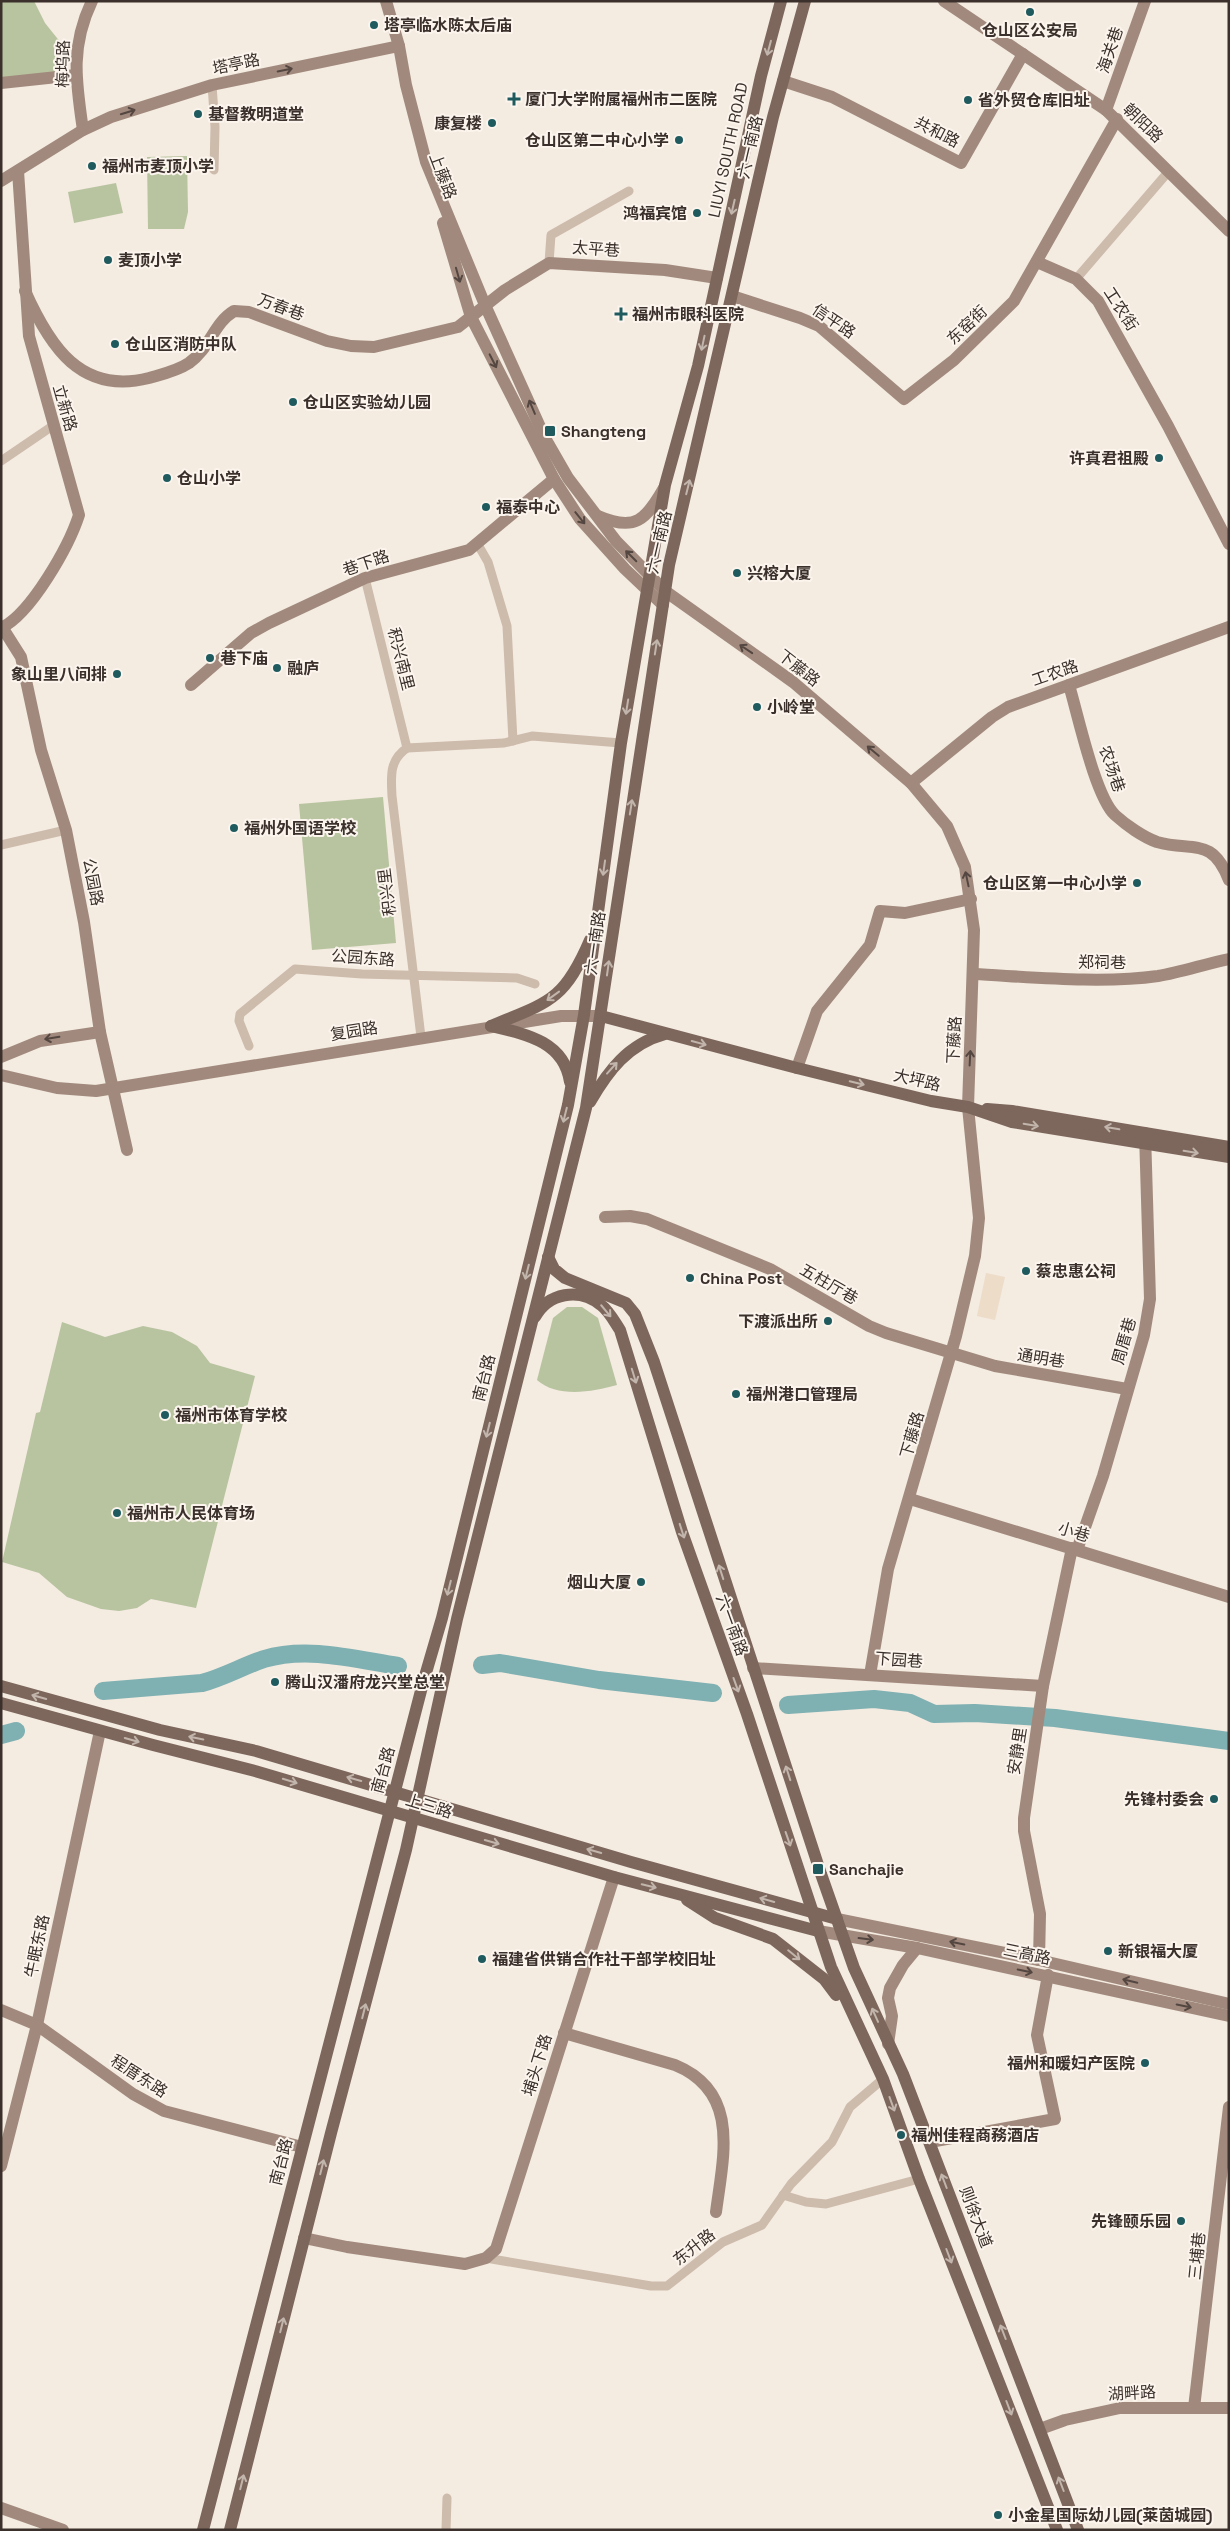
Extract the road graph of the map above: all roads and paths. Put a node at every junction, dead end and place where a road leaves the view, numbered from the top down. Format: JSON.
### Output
{"nodes":[{"id":1,"x":92,"y":1,"type":"edge"},
{"id":2,"x":386,"y":1,"type":"edge"},
{"id":3,"x":782,"y":1,"type":"edge"},
{"id":4,"x":805,"y":1,"type":"edge"},
{"id":5,"x":944,"y":1,"type":"edge"},
{"id":6,"x":1145,"y":1,"type":"edge"},
{"id":7,"x":399,"y":46,"type":"junction"},
{"id":8,"x":1022,"y":54,"type":"junction"},
{"id":9,"x":76,"y":75,"type":"junction"},
{"id":10,"x":783,"y":81,"type":"junction"},
{"id":11,"x":1,"y":83,"type":"edge"},
{"id":12,"x":212,"y":85,"type":"junction"},
{"id":13,"x":1106,"y":110,"type":"junction"},
{"id":14,"x":1117,"y":119,"type":"junction"},
{"id":15,"x":83,"y":130,"type":"junction"},
{"id":16,"x":214,"y":170,"type":"dead end"},
{"id":17,"x":18,"y":171,"type":"junction"},
{"id":18,"x":1169,"y":171,"type":"junction"},
{"id":19,"x":1,"y":181,"type":"edge"},
{"id":20,"x":629,"y":192,"type":"dead end"},
{"id":21,"x":1229,"y":231,"type":"edge"},
{"id":22,"x":1037,"y":262,"type":"junction"},
{"id":23,"x":549,"y":264,"type":"junction"},
{"id":24,"x":717,"y":278,"type":"junction"},
{"id":25,"x":1076,"y":279,"type":"junction"},
{"id":26,"x":25,"y":291,"type":"junction"},
{"id":27,"x":732,"y":296,"type":"junction"},
{"id":28,"x":485,"y":305,"type":"junction"},
{"id":29,"x":471,"y":318,"type":"junction"},
{"id":30,"x":904,"y":399,"type":"joint"},
{"id":31,"x":54,"y":424,"type":"junction"},
{"id":32,"x":1,"y":462,"type":"edge"},
{"id":33,"x":554,"y":480,"type":"junction"},
{"id":34,"x":665,"y":485,"type":"junction"},
{"id":35,"x":596,"y":515,"type":"junction"},
{"id":36,"x":477,"y":543,"type":"junction"},
{"id":37,"x":1229,"y":544,"type":"edge"},
{"id":38,"x":649,"y":574,"type":"junction"},
{"id":39,"x":365,"y":578,"type":"junction"},
{"id":40,"x":647,"y":590,"type":"junction"},
{"id":41,"x":664,"y":591,"type":"junction"},
{"id":42,"x":663,"y":605,"type":"junction"},
{"id":43,"x":1229,"y":627,"type":"edge"},
{"id":44,"x":2,"y":628,"type":"edge"},
{"id":45,"x":192,"y":685,"type":"dead end"},
{"id":46,"x":1069,"y":685,"type":"junction"},
{"id":47,"x":513,"y":741,"type":"junction"},
{"id":48,"x":621,"y":743,"type":"junction"},
{"id":49,"x":407,"y":748,"type":"junction"},
{"id":50,"x":911,"y":784,"type":"junction"},
{"id":51,"x":66,"y":830,"type":"junction"},
{"id":52,"x":1,"y":845,"type":"edge"},
{"id":53,"x":1229,"y":880,"type":"edge"},
{"id":54,"x":971,"y":899,"type":"junction"},
{"id":55,"x":596,"y":926,"type":"junction"},
{"id":56,"x":1229,"y":959,"type":"edge"},
{"id":57,"x":974,"y":974,"type":"junction"},
{"id":58,"x":412,"y":976,"type":"junction"},
{"id":59,"x":535,"y":984,"type":"dead end"},
{"id":60,"x":584,"y":1015,"type":"junction"},
{"id":61,"x":601,"y":1016,"type":"junction"},
{"id":62,"x":491,"y":1026,"type":"junction"},
{"id":63,"x":100,"y":1032,"type":"junction"},
{"id":64,"x":666,"y":1034,"type":"junction"},
{"id":65,"x":421,"y":1037,"type":"junction"},
{"id":66,"x":249,"y":1046,"type":"dead end"},
{"id":67,"x":1,"y":1057,"type":"edge"},
{"id":68,"x":797,"y":1068,"type":"junction"},
{"id":69,"x":1,"y":1075,"type":"edge"},
{"id":70,"x":114,"y":1087,"type":"junction"},
{"id":71,"x":570,"y":1089,"type":"junction"},
{"id":72,"x":968,"y":1107,"type":"junction"},
{"id":73,"x":586,"y":1108,"type":"junction"},
{"id":74,"x":1145,"y":1139,"type":"junction"},
{"id":75,"x":1229,"y":1147,"type":"edge"},
{"id":76,"x":127,"y":1150,"type":"dead end"},
{"id":77,"x":1229,"y":1158,"type":"edge"},
{"id":78,"x":606,"y":1217,"type":"dead end"},
{"id":79,"x":548,"y":1257,"type":"junction"},
{"id":80,"x":528,"y":1331,"type":"junction"},
{"id":81,"x":951,"y":1354,"type":"junction"},
{"id":82,"x":1127,"y":1389,"type":"junction"},
{"id":83,"x":910,"y":1499,"type":"junction"},
{"id":84,"x":1074,"y":1549,"type":"junction"},
{"id":85,"x":1229,"y":1597,"type":"edge"},
{"id":86,"x":753,"y":1668,"type":"junction"},
{"id":87,"x":870,"y":1675,"type":"junction"},
{"id":88,"x":1,"y":1686,"type":"edge"},
{"id":89,"x":1043,"y":1686,"type":"junction"},
{"id":90,"x":1,"y":1703,"type":"edge"},
{"id":91,"x":100,"y":1731,"type":"junction"},
{"id":92,"x":394,"y":1792,"type":"junction"},
{"id":93,"x":416,"y":1799,"type":"junction"},
{"id":94,"x":389,"y":1811,"type":"junction"},
{"id":95,"x":412,"y":1818,"type":"junction"},
{"id":96,"x":614,"y":1877,"type":"junction"},
{"id":97,"x":674,"y":1892,"type":"junction"},
{"id":98,"x":814,"y":1914,"type":"junction"},
{"id":99,"x":837,"y":1919,"type":"junction"},
{"id":100,"x":818,"y":1931,"type":"junction"},
{"id":101,"x":844,"y":1936,"type":"junction"},
{"id":102,"x":916,"y":1948,"type":"junction"},
{"id":103,"x":1039,"y":1960,"type":"junction"},
{"id":104,"x":1048,"y":1975,"type":"junction"},
{"id":105,"x":1229,"y":2004,"type":"edge"},
{"id":106,"x":1,"y":2010,"type":"edge"},
{"id":107,"x":1229,"y":2016,"type":"edge"},
{"id":108,"x":36,"y":2025,"type":"junction"},
{"id":109,"x":564,"y":2033,"type":"junction"},
{"id":110,"x":866,"y":2044,"type":"junction"},
{"id":111,"x":888,"y":2044,"type":"junction"},
{"id":112,"x":883,"y":2079,"type":"junction"},
{"id":113,"x":1229,"y":2107,"type":"edge"},
{"id":114,"x":930,"y":2142,"type":"junction"},
{"id":115,"x":302,"y":2147,"type":"junction"},
{"id":116,"x":1,"y":2166,"type":"edge"},
{"id":117,"x":919,"y":2179,"type":"junction"},
{"id":118,"x":783,"y":2195,"type":"junction"},
{"id":119,"x":1224,"y":2198,"type":"edge"},
{"id":120,"x":716,"y":2212,"type":"dead end"},
{"id":121,"x":304,"y":2238,"type":"junction"},
{"id":122,"x":486,"y":2258,"type":"junction"},
{"id":123,"x":1194,"y":2408,"type":"junction"},
{"id":124,"x":1229,"y":2408,"type":"edge"},
{"id":125,"x":1040,"y":2429,"type":"junction"},
{"id":126,"x":447,"y":2498,"type":"dead end"},
{"id":127,"x":1,"y":2508,"type":"edge"},
{"id":128,"x":63,"y":2530,"type":"edge"},
{"id":129,"x":203,"y":2530,"type":"edge"},
{"id":130,"x":230,"y":2530,"type":"edge"},
{"id":131,"x":446,"y":2530,"type":"edge"},
{"id":132,"x":1057,"y":2530,"type":"edge"},
{"id":133,"x":1078,"y":2530,"type":"edge"}],
"edges":[{"from":1,"to":9,"type":"street","name":"梅坞路"},
{"from":2,"to":7,"type":"street","name":"下藤路"},
{"from":3,"to":24,"type":"main road","name":"LIUYI SOUTH ROAD","one_way":true},
{"from":4,"to":10,"type":"main road"},
{"from":5,"to":8,"type":"street","name":"朝阳路"},
{"from":6,"to":13,"type":"street","name":"海关巷"},
{"from":12,"to":7,"type":"street","name":"塔亭路","one_way":true},
{"from":7,"to":28,"type":"street","name":"下藤路"},
{"from":7,"to":29,"type":"street","name":"上藤路","one_way":true},
{"from":8,"to":10,"type":"street","name":"共和路"},
{"from":8,"to":13,"type":"street","name":"朝阳路"},
{"from":9,"to":11,"type":"street"},
{"from":9,"to":15,"type":"street","name":"梅坞路"},
{"from":10,"to":27,"type":"main road","name":"六一南路"},
{"from":15,"to":12,"type":"street","name":"塔亭路","one_way":true},
{"from":12,"to":16,"type":"street"},
{"from":13,"to":14,"type":"street","name":"朝阳路"},
{"from":14,"to":18,"type":"street","name":"朝阳路"},
{"from":14,"to":22,"type":"street"},
{"from":15,"to":17,"type":"street","name":"塔亭路"},
{"from":17,"to":19,"type":"street","name":"塔亭路"},
{"from":17,"to":26,"type":"street","name":"立新路"},
{"from":18,"to":21,"type":"street","name":"朝阳路"},
{"from":18,"to":25,"type":"street"},
{"from":20,"to":23,"type":"street"},
{"from":22,"to":25,"type":"street","name":"工农街"},
{"from":22,"to":30,"type":"street","name":"东窑街"},
{"from":23,"to":24,"type":"street","name":"太平巷"},
{"from":23,"to":28,"type":"street","name":"太平巷"},
{"from":24,"to":34,"type":"main road","name":"六一南路","one_way":true},
{"from":25,"to":37,"type":"street","name":"工农街"},
{"from":26,"to":29,"type":"street","name":"万春巷"},
{"from":26,"to":31,"type":"street","name":"立新路"},
{"from":27,"to":30,"type":"street","name":"信平路"},
{"from":41,"to":27,"type":"main road","name":"六一南路","one_way":true},
{"from":28,"to":29,"type":"street","name":"太平巷"},
{"from":35,"to":28,"type":"street","name":"下藤路","one_way":true},
{"from":29,"to":33,"type":"street","name":"上藤路","one_way":true},
{"from":31,"to":32,"type":"street"},
{"from":31,"to":44,"type":"street","name":"立新路"},
{"from":33,"to":36,"type":"street","name":"巷下路"},
{"from":33,"to":40,"type":"street","name":"上藤路","one_way":true},
{"from":34,"to":35,"type":"street"},
{"from":34,"to":38,"type":"main road","name":"六一南路"},
{"from":38,"to":35,"type":"street","name":"下藤路","one_way":true},
{"from":36,"to":39,"type":"street","name":"巷下路"},
{"from":36,"to":47,"type":"street"},
{"from":38,"to":40,"type":"main road","name":"六一南路"},
{"from":38,"to":41,"type":"street","name":"下藤路"},
{"from":39,"to":45,"type":"street","name":"巷下路"},
{"from":39,"to":49,"type":"street","name":"积兴南里"},
{"from":40,"to":42,"type":"street","name":"上藤路"},
{"from":40,"to":48,"type":"main road","name":"六一南路","one_way":true},
{"from":41,"to":42,"type":"main road","name":"六一南路"},
{"from":50,"to":41,"type":"street","name":"下藤路","one_way":true},
{"from":61,"to":42,"type":"main road","name":"六一南路","one_way":true},
{"from":43,"to":46,"type":"street","name":"工农路"},
{"from":44,"to":51,"type":"street","name":"公园路"},
{"from":46,"to":50,"type":"street","name":"工农路"},
{"from":46,"to":53,"type":"street","name":"农场巷"},
{"from":47,"to":48,"type":"street"},
{"from":47,"to":49,"type":"street"},
{"from":48,"to":55,"type":"main road","name":"六一南路","one_way":true},
{"from":49,"to":58,"type":"street","name":"积兴里"},
{"from":54,"to":50,"type":"street","name":"下藤路","one_way":true},
{"from":51,"to":52,"type":"street"},
{"from":51,"to":63,"type":"street","name":"公园路"},
{"from":54,"to":57,"type":"street","name":"下藤路"},
{"from":54,"to":68,"type":"street"},
{"from":55,"to":60,"type":"main road","name":"六一南路"},
{"from":55,"to":62,"type":"main road","one_way":true},
{"from":56,"to":57,"type":"street","name":"郑祠巷"},
{"from":72,"to":57,"type":"street","name":"下藤路","one_way":true},
{"from":58,"to":59,"type":"street","name":"公园东路"},
{"from":58,"to":65,"type":"street","name":"积兴里"},
{"from":58,"to":66,"type":"street","name":"公园东路"},
{"from":60,"to":61,"type":"street","name":"复园路"},
{"from":60,"to":62,"type":"street","name":"复园路"},
{"from":60,"to":71,"type":"main road","name":"南台路"},
{"from":61,"to":64,"type":"main road","name":"大坪路"},
{"from":61,"to":73,"type":"main road","name":"南台路"},
{"from":62,"to":65,"type":"street","name":"复园路"},
{"from":62,"to":71,"type":"main road"},
{"from":63,"to":67,"type":"street","one_way":true},
{"from":63,"to":70,"type":"street","name":"公园路"},
{"from":64,"to":68,"type":"main road","name":"大坪路","one_way":true},
{"from":73,"to":64,"type":"main road","one_way":true},
{"from":65,"to":70,"type":"street","name":"复园路"},
{"from":68,"to":72,"type":"main road","name":"大坪路","one_way":true},
{"from":69,"to":70,"type":"street","name":"复园路"},
{"from":70,"to":76,"type":"street","name":"公园路"},
{"from":71,"to":92,"type":"main road","name":"南台路","one_way":true},
{"from":72,"to":74,"type":"main road","name":"大坪路"},
{"from":72,"to":81,"type":"street","name":"下藤路"},
{"from":73,"to":79,"type":"main road","name":"南台路"},
{"from":74,"to":75,"type":"main road"},
{"from":74,"to":77,"type":"main road","one_way":true},
{"from":74,"to":82,"type":"street","name":"周厝巷"},
{"from":78,"to":81,"type":"street","name":"五柱厅巷"},
{"from":79,"to":80,"type":"main road","name":"南台路"},
{"from":86,"to":79,"type":"main road","name":"六一南路","one_way":true},
{"from":80,"to":93,"type":"main road","name":"南台路"},
{"from":80,"to":98,"type":"main road","name":"六一南路","one_way":true},
{"from":81,"to":82,"type":"street","name":"通明巷"},
{"from":81,"to":83,"type":"street","name":"下藤路"},
{"from":82,"to":84,"type":"street","name":"周厝巷"},
{"from":83,"to":84,"type":"street","name":"小巷"},
{"from":83,"to":87,"type":"street","name":"下藤路"},
{"from":84,"to":85,"type":"street","name":"小巷"},
{"from":84,"to":89,"type":"street","name":"安静里"},
{"from":86,"to":87,"type":"street","name":"下园巷"},
{"from":99,"to":86,"type":"main road","name":"六一南路","one_way":true},
{"from":87,"to":89,"type":"street","name":"下园巷"},
{"from":92,"to":88,"type":"main road","name":"上三路","one_way":true},
{"from":89,"to":103,"type":"street","name":"安静里"},
{"from":90,"to":91,"type":"main road","name":"上三路"},
{"from":91,"to":94,"type":"main road","name":"上三路","one_way":true},
{"from":91,"to":108,"type":"street","name":"牛眠东路"},
{"from":92,"to":93,"type":"main road","name":"上三路"},
{"from":92,"to":94,"type":"main road","name":"南台路"},
{"from":93,"to":95,"type":"main road","name":"南台路"},
{"from":98,"to":93,"type":"main road","name":"上三路","one_way":true},
{"from":94,"to":95,"type":"main road","name":"上三路"},
{"from":94,"to":115,"type":"main road","name":"南台路"},
{"from":95,"to":96,"type":"main road","name":"上三路","one_way":true},
{"from":121,"to":95,"type":"main road","name":"南台路","one_way":true},
{"from":96,"to":97,"type":"main road","name":"上三路","one_way":true},
{"from":96,"to":109,"type":"street","name":"埔头下路"},
{"from":97,"to":100,"type":"main road","name":"上三路"},
{"from":97,"to":110,"type":"main road","one_way":true},
{"from":98,"to":99,"type":"main road","name":"上三路"},
{"from":98,"to":100,"type":"main road","name":"六一南路"},
{"from":99,"to":101,"type":"main road","name":"则徐大道"},
{"from":103,"to":99,"type":"street","name":"三高路","one_way":true},
{"from":100,"to":101,"type":"street","name":"三高路"},
{"from":100,"to":110,"type":"main road"},
{"from":101,"to":102,"type":"street","name":"三高路","one_way":true},
{"from":111,"to":101,"type":"main road","name":"则徐大道","one_way":true},
{"from":102,"to":104,"type":"street","name":"三高路","one_way":true},
{"from":102,"to":111,"type":"street"},
{"from":105,"to":103,"type":"street","name":"三高路","one_way":true},
{"from":104,"to":107,"type":"street","name":"三高路","one_way":true},
{"from":104,"to":114,"type":"street"},
{"from":106,"to":108,"type":"street","name":"程厝东路"},
{"from":108,"to":115,"type":"street","name":"程厝东路"},
{"from":108,"to":116,"type":"street","name":"牛眠东路"},
{"from":109,"to":120,"type":"street"},
{"from":109,"to":122,"type":"street","name":"埔头下路"},
{"from":110,"to":112,"type":"main road"},
{"from":111,"to":114,"type":"main road","name":"则徐大道"},
{"from":112,"to":117,"type":"main road","one_way":true},
{"from":112,"to":118,"type":"street","name":"东升路"},
{"from":113,"to":119,"type":"street","name":"三埔巷"},
{"from":125,"to":114,"type":"main road","name":"则徐大道","one_way":true},
{"from":115,"to":129,"type":"main road","name":"南台路"},
{"from":117,"to":118,"type":"street"},
{"from":117,"to":132,"type":"main road","one_way":true},
{"from":118,"to":122,"type":"street","name":"东升路"},
{"from":119,"to":123,"type":"street","name":"三埔巷"},
{"from":121,"to":122,"type":"street"},
{"from":130,"to":121,"type":"main road","name":"南台路","one_way":true},
{"from":123,"to":124,"type":"street","name":"湖畔路"},
{"from":123,"to":125,"type":"street","name":"湖畔路"},
{"from":133,"to":125,"type":"main road","name":"则徐大道","one_way":true},
{"from":126,"to":131,"type":"street"},
{"from":127,"to":128,"type":"street"}]}
